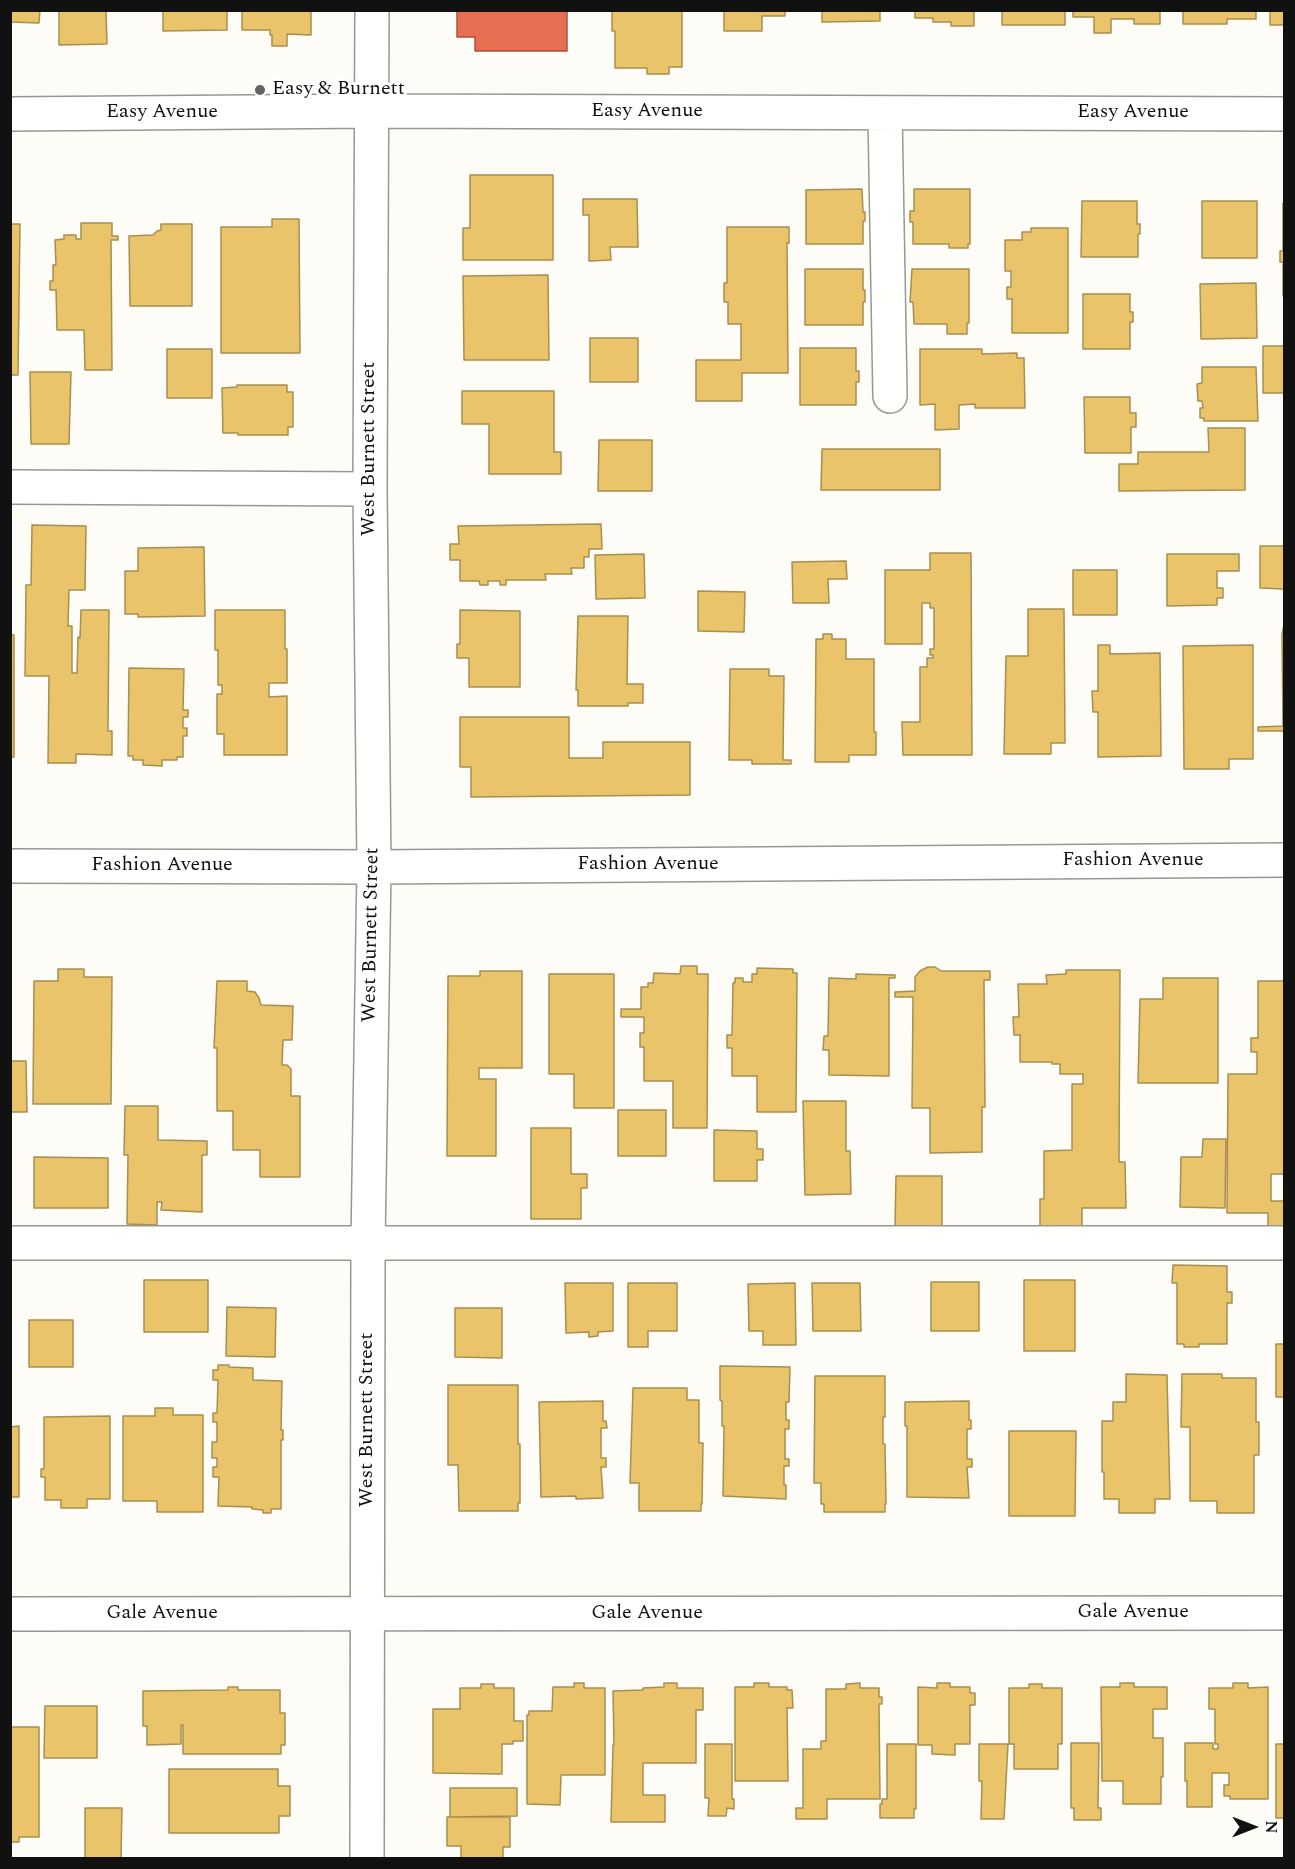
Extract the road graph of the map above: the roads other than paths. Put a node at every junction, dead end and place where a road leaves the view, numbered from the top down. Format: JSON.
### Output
{"nodes":[{"id":1,"x":372,"y":10,"type":"edge"},
{"id":2,"x":371,"y":111,"type":"junction"},
{"id":3,"x":885,"y":113,"type":"junction"},
{"id":4,"x":10,"y":114,"type":"edge"},
{"id":5,"x":1284,"y":114,"type":"edge"},
{"id":6,"x":890,"y":396,"type":"dead end"},
{"id":7,"x":10,"y":487,"type":"edge"},
{"id":8,"x":370,"y":489,"type":"junction"},
{"id":9,"x":1284,"y":860,"type":"edge"},
{"id":10,"x":10,"y":866,"type":"edge"},
{"id":11,"x":374,"y":867,"type":"junction"},
{"id":12,"x":10,"y":1243,"type":"edge"},
{"id":13,"x":1284,"y":1243,"type":"edge"},
{"id":14,"x":368,"y":1244,"type":"junction"},
{"id":15,"x":1284,"y":1613,"type":"edge"},
{"id":16,"x":10,"y":1614,"type":"edge"},
{"id":17,"x":367,"y":1614,"type":"junction"},
{"id":18,"x":367,"y":1858,"type":"edge"}],
"edges":[{"from":1,"to":2,"type":"street","name":"West Burnett Street"},
{"from":2,"to":3,"type":"street","name":"Easy Avenue"},
{"from":2,"to":4,"type":"street","name":"Easy Avenue"},
{"from":2,"to":8,"type":"street","name":"West Burnett Street"},
{"from":3,"to":5,"type":"street","name":"Easy Avenue"},
{"from":3,"to":6,"type":"street"},
{"from":7,"to":8,"type":"street"},
{"from":8,"to":11,"type":"street","name":"West Burnett Street"},
{"from":9,"to":11,"type":"street","name":"Fashion Avenue"},
{"from":10,"to":11,"type":"street","name":"Fashion Avenue"},
{"from":11,"to":14,"type":"street","name":"West Burnett Street"},
{"from":12,"to":14,"type":"street"},
{"from":13,"to":14,"type":"street"},
{"from":14,"to":17,"type":"street","name":"West Burnett Street"},
{"from":15,"to":17,"type":"street","name":"Gale Avenue"},
{"from":16,"to":17,"type":"street","name":"Gale Avenue"},
{"from":17,"to":18,"type":"street","name":"West Burnett Street"}]}
